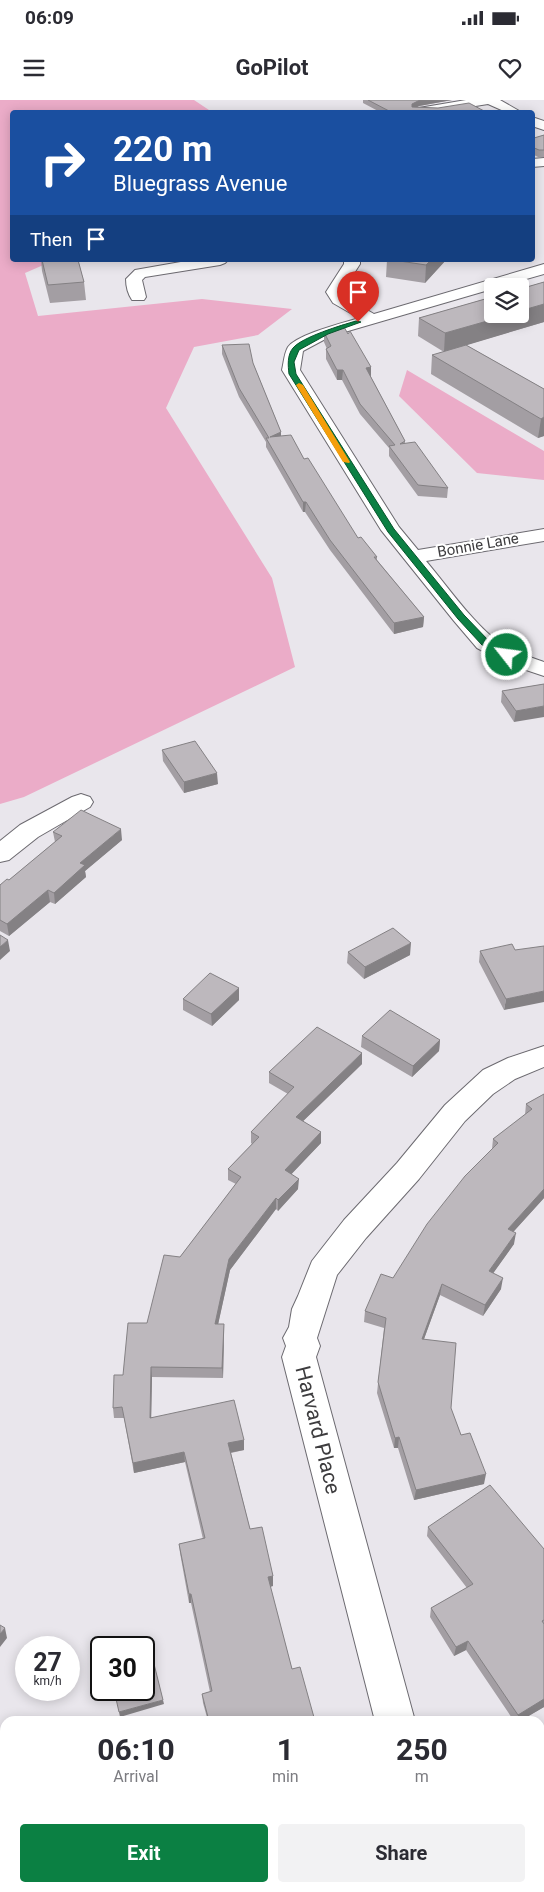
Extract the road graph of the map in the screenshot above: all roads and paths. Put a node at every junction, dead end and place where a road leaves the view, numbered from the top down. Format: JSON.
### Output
{"nodes":[{"id":1,"x":489,"y":100,"type":"edge"},
{"id":2,"x":431,"y":110,"type":"edge"},
{"id":3,"x":511,"y":110,"type":"edge"},
{"id":4,"x":208,"y":262,"type":"edge"},
{"id":5,"x":352,"y":262,"type":"edge"},
{"id":6,"x":544,"y":269,"type":"edge"},
{"id":7,"x":522,"y":275,"type":"junction"},
{"id":8,"x":544,"y":286,"type":"edge"},
{"id":9,"x":138,"y":297,"type":"dead end"},
{"id":10,"x":370,"y":318,"type":"junction"},
{"id":11,"x":544,"y":535,"type":"edge"},
{"id":12,"x":412,"y":557,"type":"junction"},
{"id":13,"x":544,"y":669,"type":"edge"},
{"id":14,"x":82,"y":802,"type":"dead end"},
{"id":15,"x":0,"y":854,"type":"edge"},
{"id":16,"x":544,"y":1056,"type":"edge"},
{"id":17,"x":394,"y":1716,"type":"edge"}],
"edges":[{"from":1,"to":2,"type":"street"},
{"from":1,"to":3,"type":"street"},
{"from":4,"to":9,"type":"street"},
{"from":5,"to":10,"type":"street"},
{"from":6,"to":7,"type":"street"},
{"from":7,"to":8,"type":"street"},
{"from":7,"to":10,"type":"street"},
{"from":10,"to":12,"type":"street"},
{"from":11,"to":12,"type":"street","name":"Bonnie Lane"},
{"from":12,"to":13,"type":"street"},
{"from":14,"to":15,"type":"street"},
{"from":16,"to":17,"type":"street","name":"Harvard Place"}]}
